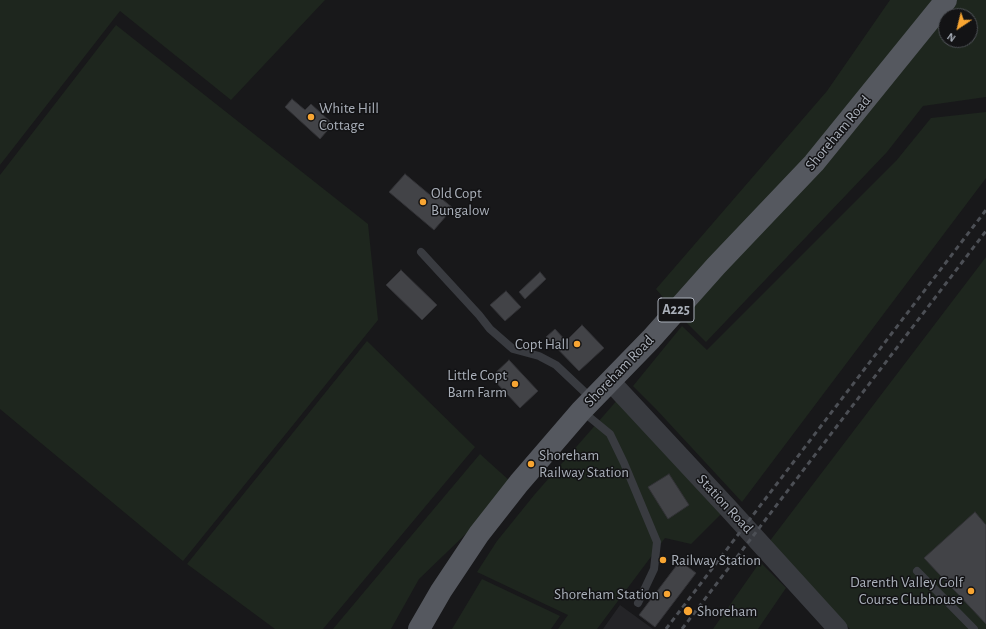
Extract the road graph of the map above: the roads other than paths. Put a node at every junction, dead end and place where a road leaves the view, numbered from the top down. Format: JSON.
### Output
{"nodes":[{"id":1,"x":946,"y":0,"type":"edge"},
{"id":2,"x":421,"y":252,"type":"dead end"},
{"id":3,"x":610,"y":381,"type":"junction"},
{"id":4,"x":587,"y":405,"type":"junction"},
{"id":5,"x":917,"y":571,"type":"dead end"},
{"id":6,"x":638,"y":603,"type":"dead end"},
{"id":7,"x":419,"y":629,"type":"edge"},
{"id":8,"x":838,"y":629,"type":"edge"},
{"id":9,"x":974,"y":629,"type":"edge"}],
"edges":[{"from":1,"to":3,"type":"main road","name":"Shoreham Road","number":"A225"},
{"from":2,"to":4,"type":"lane"},
{"from":3,"to":4,"type":"main road","name":"Shoreham Road","number":"A225"},
{"from":3,"to":8,"type":"street","name":"Station Road"},
{"from":4,"to":6,"type":"lane"},
{"from":4,"to":7,"type":"main road","name":"Shoreham Road","number":"A225"},
{"from":5,"to":9,"type":"lane"}]}
